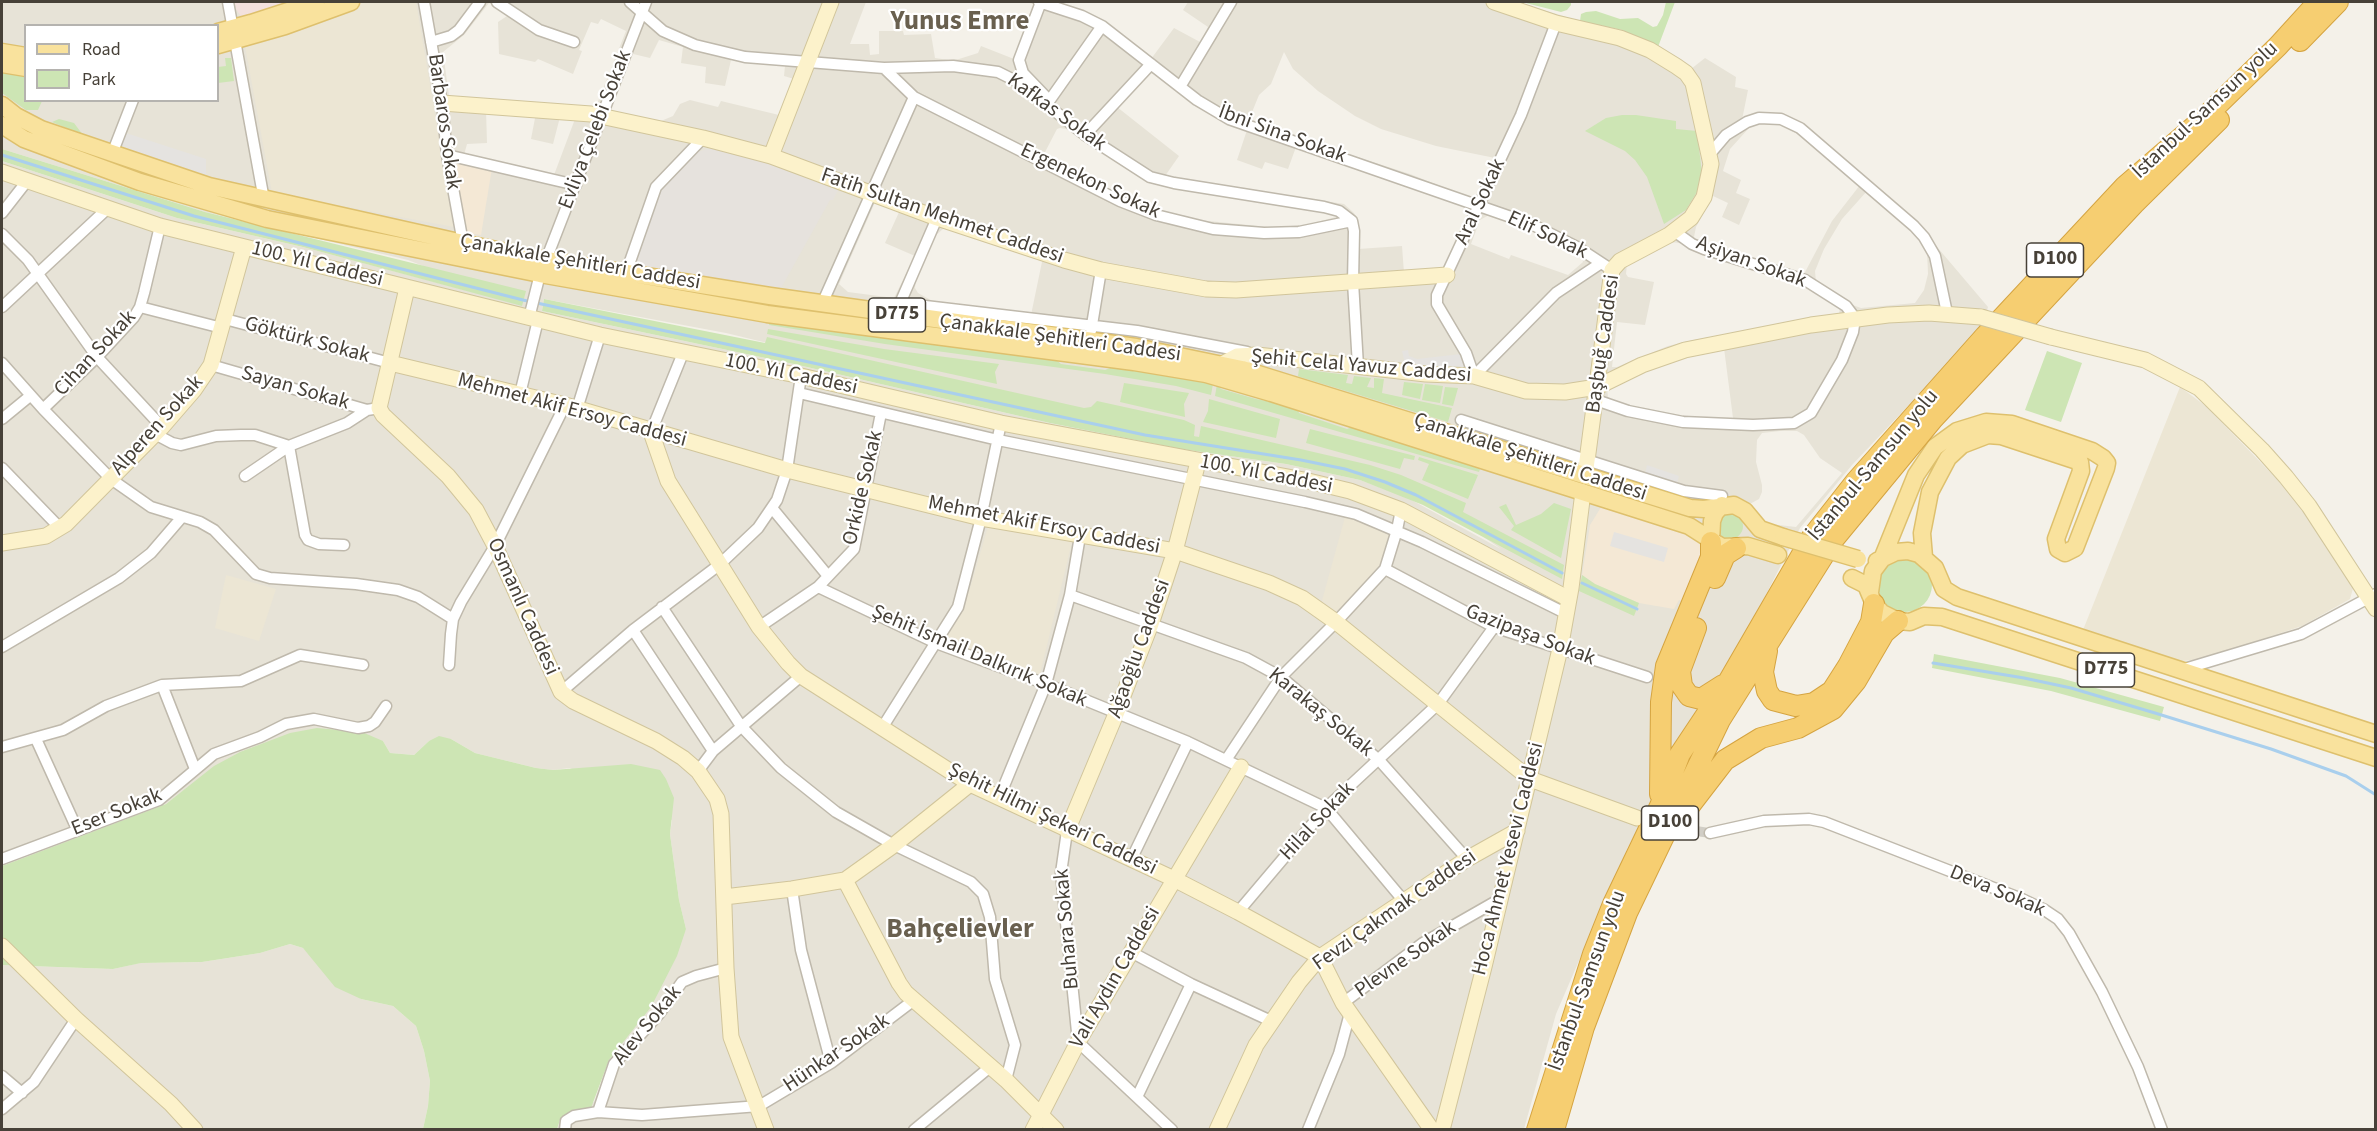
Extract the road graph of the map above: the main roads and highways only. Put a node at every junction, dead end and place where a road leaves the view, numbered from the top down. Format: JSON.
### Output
{"nodes":[{"id":1,"x":316,"y":2,"type":"edge"},
{"id":2,"x":351,"y":2,"type":"edge"},
{"id":3,"x":2318,"y":2,"type":"edge"},
{"id":4,"x":2338,"y":2,"type":"edge"},
{"id":5,"x":227,"y":39,"type":"edge"},
{"id":6,"x":2,"y":52,"type":"edge"},
{"id":7,"x":24,"y":56,"type":"edge"},
{"id":8,"x":2,"y":64,"type":"edge"},
{"id":9,"x":24,"y":68,"type":"edge"},
{"id":10,"x":2,"y":105,"type":"edge"},
{"id":11,"x":2,"y":125,"type":"edge"},
{"id":12,"x":465,"y":249,"type":"junction"},
{"id":13,"x":543,"y":267,"type":"junction"},
{"id":14,"x":770,"y":296,"type":"junction"},
{"id":15,"x":767,"y":314,"type":"junction"},
{"id":16,"x":1212,"y":367,"type":"junction"},
{"id":17,"x":1585,"y":476,"type":"junction"},
{"id":18,"x":1722,"y":501,"type":"junction"},
{"id":19,"x":1749,"y":516,"type":"junction"},
{"id":20,"x":1711,"y":542,"type":"junction"},
{"id":21,"x":1736,"y":548,"type":"junction"},
{"id":22,"x":1778,"y":555,"type":"dead end"},
{"id":23,"x":1924,"y":557,"type":"junction"},
{"id":24,"x":1882,"y":560,"type":"junction"},
{"id":25,"x":1852,"y":578,"type":"dead end"},
{"id":26,"x":1942,"y":585,"type":"junction"},
{"id":27,"x":1872,"y":598,"type":"junction"},
{"id":28,"x":1924,"y":616,"type":"junction"},
{"id":29,"x":1898,"y":621,"type":"junction"},
{"id":30,"x":1768,"y":645,"type":"junction"},
{"id":31,"x":1728,"y":682,"type":"junction"},
{"id":32,"x":2376,"y":734,"type":"edge"},
{"id":33,"x":2376,"y":758,"type":"edge"},
{"id":34,"x":1660,"y":806,"type":"junction"},
{"id":35,"x":1660,"y":845,"type":"junction"},
{"id":36,"x":1537,"y":1130,"type":"edge"},
{"id":37,"x":1554,"y":1130,"type":"edge"}],
"edges":[{"from":1,"to":5,"type":"main road"},
{"from":2,"to":5,"type":"main road"},
{"from":3,"to":31,"type":"highway","name":"İstanbul-Samsun yolu","number":"D100"},
{"from":4,"to":30,"type":"highway","name":"İstanbul-Samsun yolu","number":"D100"},
{"from":6,"to":7,"type":"main road"},
{"from":8,"to":9,"type":"main road"},
{"from":10,"to":12,"type":"main road","name":"Çanakkale Şehitleri Caddesi","number":"D775"},
{"from":11,"to":12,"type":"main road","name":"Çanakkale Şehitleri Caddesi","number":"D775"},
{"from":12,"to":13,"type":"main road","name":"Çanakkale Şehitleri Caddesi","number":"D775"},
{"from":13,"to":14,"type":"main road","name":"Çanakkale Şehitleri Caddesi","number":"D775"},
{"from":13,"to":15,"type":"main road","name":"Çanakkale Şehitleri Caddesi","number":"D775"},
{"from":14,"to":15,"type":"main road"},
{"from":14,"to":16,"type":"main road","name":"Çanakkale Şehitleri Caddesi","number":"D775"},
{"from":15,"to":16,"type":"main road","name":"Çanakkale Şehitleri Caddesi","number":"D775"},
{"from":16,"to":17,"type":"main road","name":"Çanakkale Şehitleri Caddesi","number":"D775"},
{"from":16,"to":17,"type":"main road","name":"Çanakkale Şehitleri Caddesi","number":"D775"},
{"from":17,"to":18,"type":"main road","name":"Çanakkale Şehitleri Caddesi","number":"D775"},
{"from":17,"to":20,"type":"main road","name":"Çanakkale Şehitleri Caddesi","number":"D775"},
{"from":18,"to":19,"type":"main road","name":"Çanakkale Şehitleri Caddesi","number":"D775"},
{"from":18,"to":20,"type":"main road"},
{"from":19,"to":21,"type":"main road"},
{"from":19,"to":24,"type":"main road","name":"Çanakkale Şehitleri Caddesi","number":"D775","bridge":true},
{"from":20,"to":21,"type":"main road","name":"Çanakkale Şehitleri Caddesi","number":"D775"},
{"from":20,"to":34,"type":"highway"},
{"from":21,"to":22,"type":"main road","name":"Çanakkale Şehitleri Caddesi","number":"D775"},
{"from":21,"to":31,"type":"highway"},
{"from":23,"to":24,"type":"main road","number":"D775"},
{"from":23,"to":24,"type":"main road"},
{"from":23,"to":26,"type":"main road","number":"D775"},
{"from":24,"to":27,"type":"main road"},
{"from":25,"to":27,"type":"main road"},
{"from":26,"to":28,"type":"main road"},
{"from":26,"to":32,"type":"main road","number":"D775"},
{"from":27,"to":29,"type":"main road"},
{"from":27,"to":30,"type":"highway"},
{"from":28,"to":29,"type":"main road","number":"D775"},
{"from":28,"to":33,"type":"main road","number":"D775"},
{"from":29,"to":35,"type":"highway"},
{"from":30,"to":35,"type":"highway","name":"İstanbul-Samsun yolu","number":"D100"},
{"from":31,"to":34,"type":"highway","name":"İstanbul-Samsun yolu","number":"D100"},
{"from":34,"to":36,"type":"highway","name":"İstanbul-Samsun yolu","number":"D100"},
{"from":35,"to":37,"type":"highway","name":"İstanbul-Samsun yolu","number":"D100"}]}
